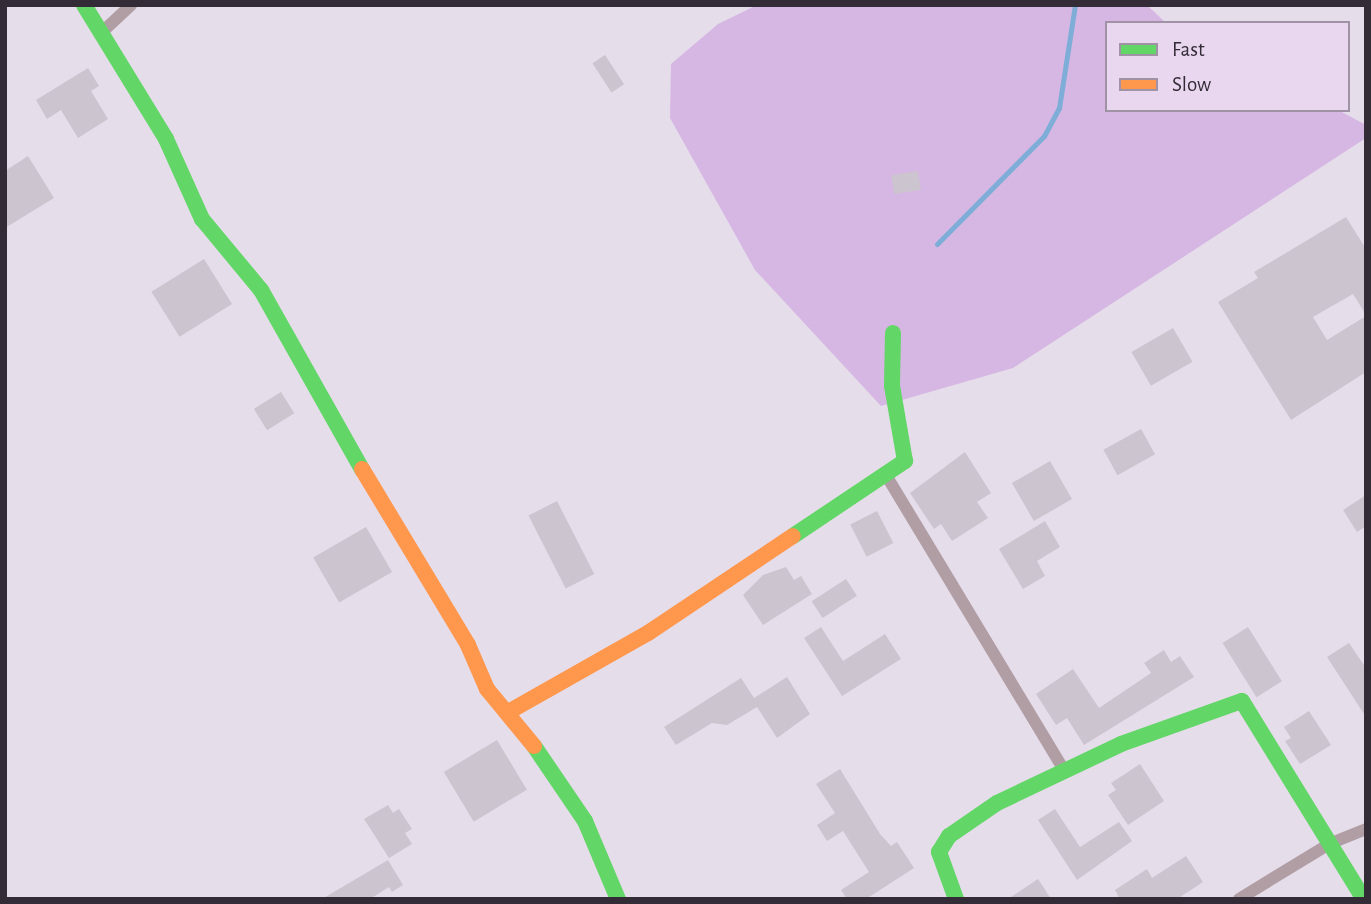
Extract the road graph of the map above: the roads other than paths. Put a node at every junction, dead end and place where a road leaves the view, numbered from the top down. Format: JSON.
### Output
{"nodes":[{"id":1,"x":84,"y":5,"type":"edge"},
{"id":2,"x":131,"y":5,"type":"edge"},
{"id":3,"x":102,"y":33,"type":"junction"},
{"id":4,"x":893,"y":333,"type":"dead end"},
{"id":5,"x":886,"y":475,"type":"junction"},
{"id":6,"x":510,"y":711,"type":"junction"},
{"id":7,"x":1065,"y":772,"type":"junction"},
{"id":8,"x":1366,"y":829,"type":"edge"},
{"id":9,"x":1329,"y":844,"type":"junction"},
{"id":10,"x":618,"y":899,"type":"edge"},
{"id":11,"x":956,"y":899,"type":"edge"},
{"id":12,"x":1239,"y":899,"type":"edge"},
{"id":13,"x":1364,"y":899,"type":"edge"}],
"edges":[{"from":1,"to":3,"type":"street"},
{"from":2,"to":3,"type":"street"},
{"from":3,"to":6,"type":"street"},
{"from":4,"to":5,"type":"street"},
{"from":5,"to":6,"type":"street"},
{"from":5,"to":7,"type":"street"},
{"from":6,"to":10,"type":"street"},
{"from":7,"to":9,"type":"street"},
{"from":7,"to":11,"type":"street"},
{"from":8,"to":9,"type":"street"},
{"from":9,"to":12,"type":"street"},
{"from":9,"to":13,"type":"street"}]}
